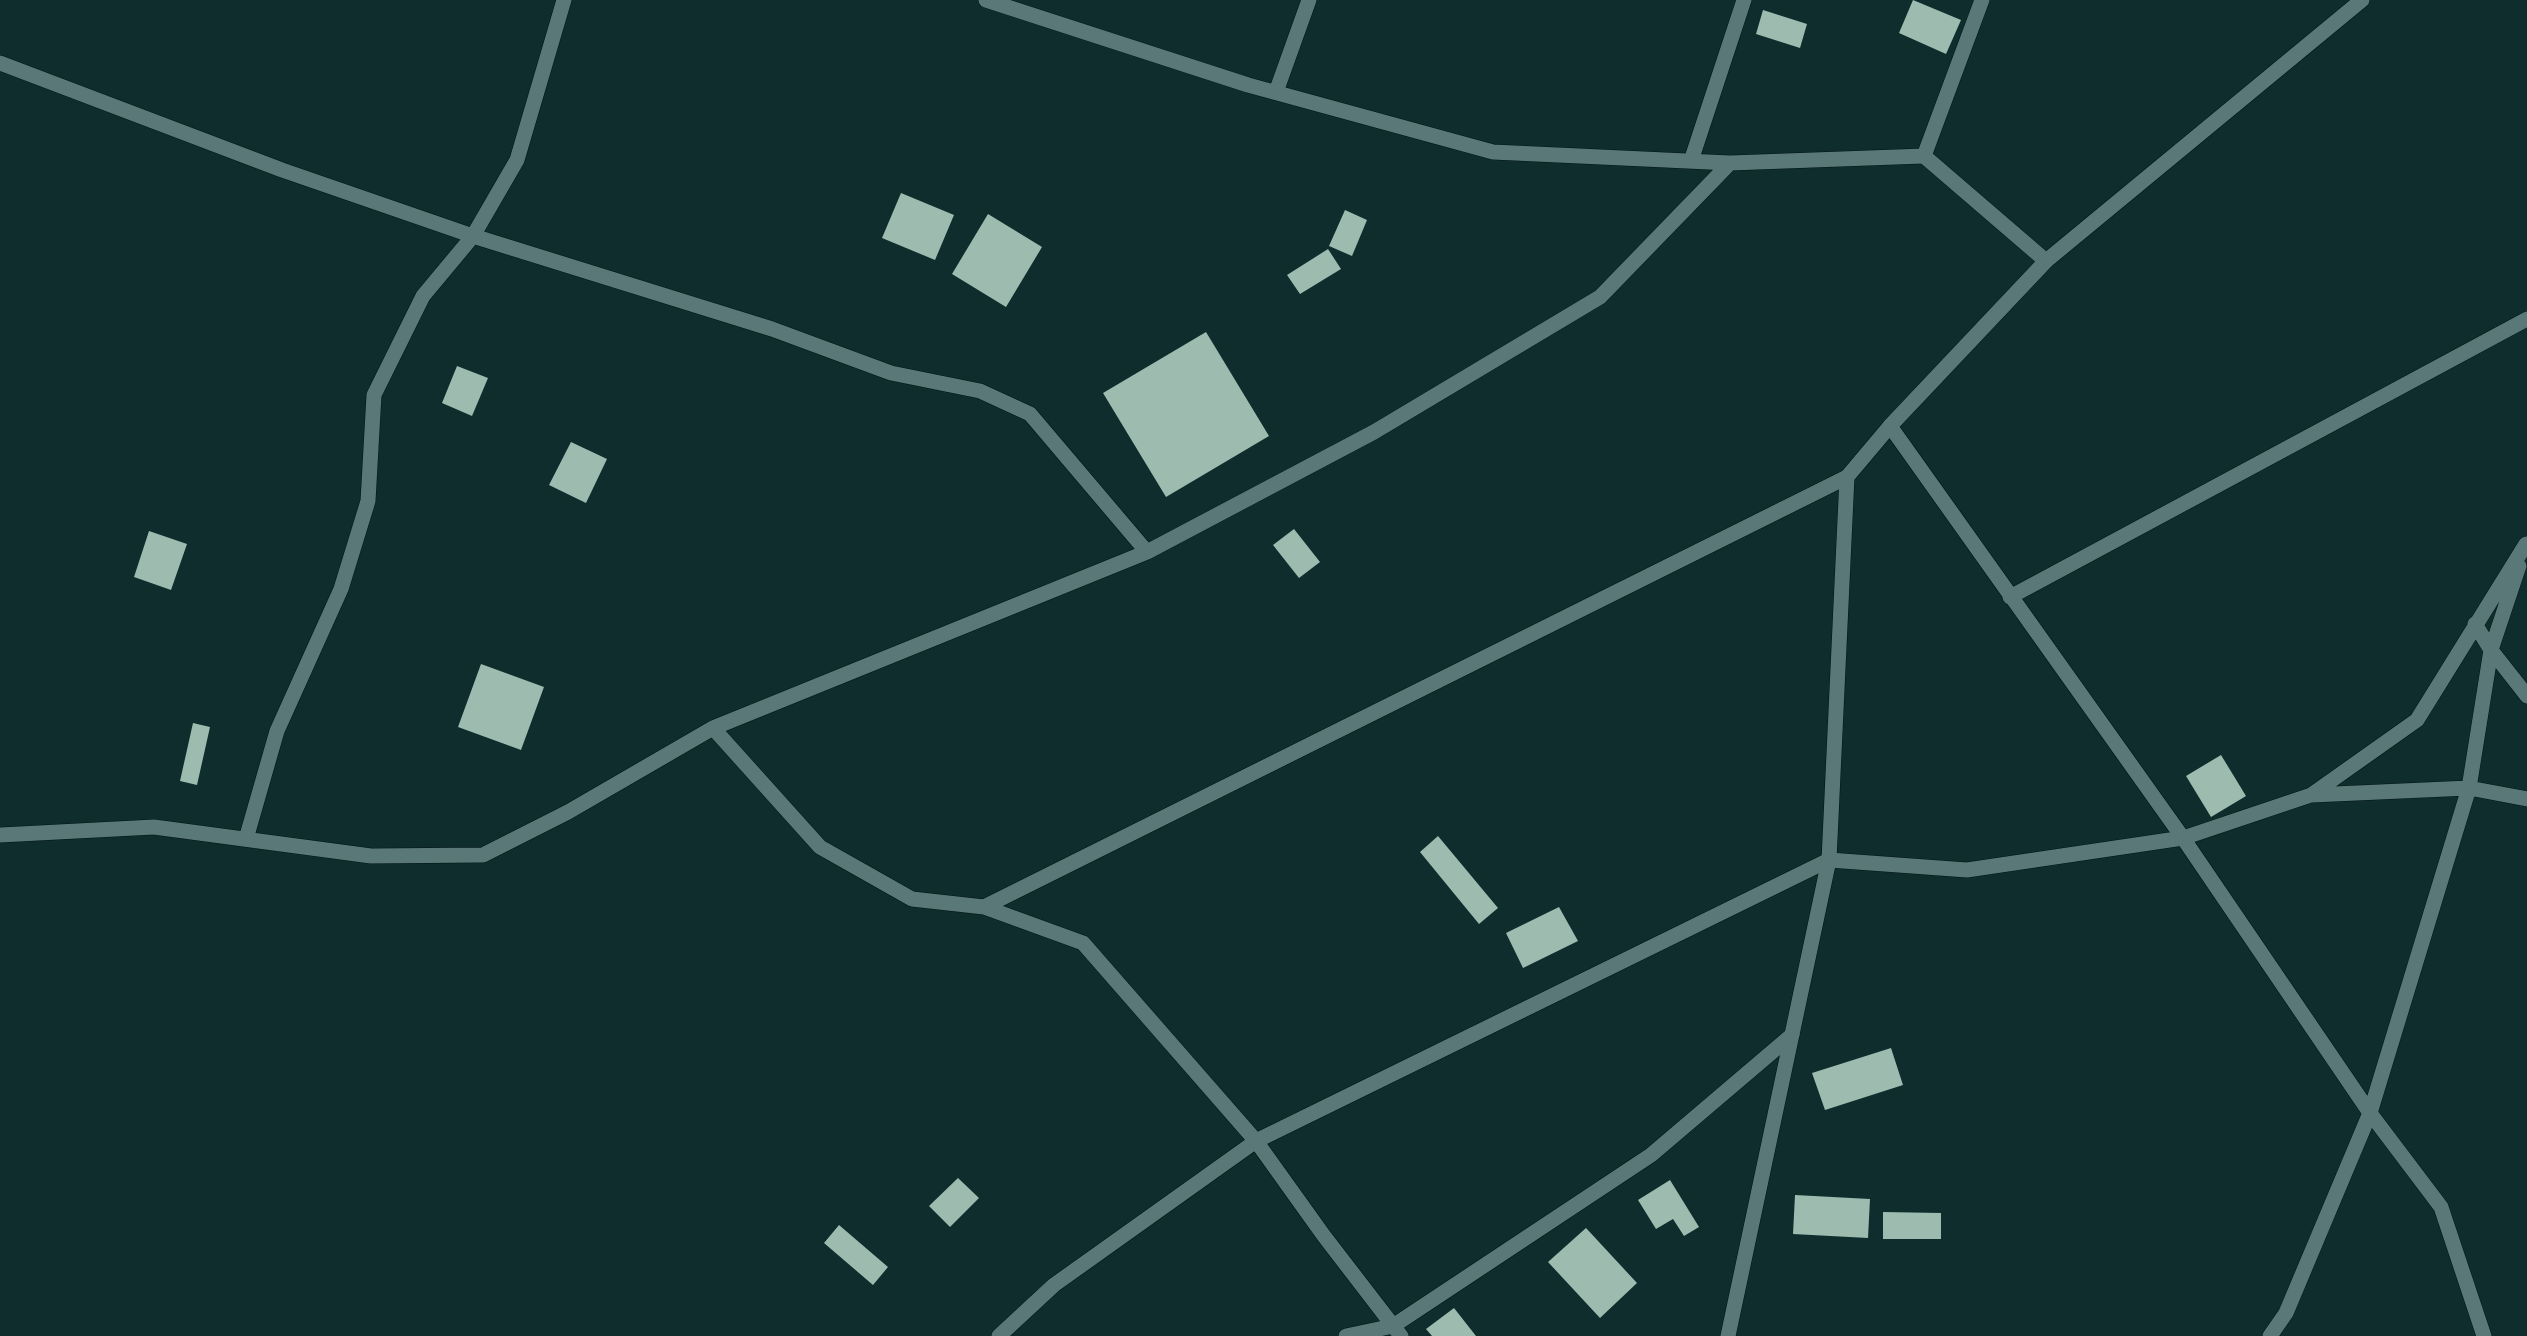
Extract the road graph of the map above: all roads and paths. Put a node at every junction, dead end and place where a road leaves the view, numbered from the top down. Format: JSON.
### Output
{"nodes":[{"id":1,"x":564,"y":0,"type":"edge"},
{"id":2,"x":986,"y":0,"type":"edge"},
{"id":3,"x":1309,"y":0,"type":"edge"},
{"id":4,"x":1744,"y":0,"type":"edge"},
{"id":5,"x":1982,"y":0,"type":"edge"},
{"id":6,"x":2362,"y":0,"type":"edge"},
{"id":7,"x":0,"y":63,"type":"edge"},
{"id":8,"x":1276,"y":92,"type":"junction"},
{"id":9,"x":1924,"y":156,"type":"junction"},
{"id":10,"x":1691,"y":161,"type":"junction"},
{"id":11,"x":1730,"y":163,"type":"junction"},
{"id":12,"x":473,"y":236,"type":"junction"},
{"id":13,"x":2046,"y":261,"type":"junction"},
{"id":14,"x":2527,"y":319,"type":"edge"},
{"id":15,"x":1890,"y":426,"type":"junction"},
{"id":16,"x":1847,"y":477,"type":"junction"},
{"id":17,"x":2527,"y":543,"type":"edge"},
{"id":18,"x":1147,"y":552,"type":"junction"},
{"id":19,"x":2010,"y":597,"type":"junction"},
{"id":20,"x":2475,"y":624,"type":"junction"},
{"id":21,"x":2491,"y":650,"type":"junction"},
{"id":22,"x":2527,"y":696,"type":"edge"},
{"id":23,"x":713,"y":728,"type":"junction"},
{"id":24,"x":2469,"y":788,"type":"junction"},
{"id":25,"x":2311,"y":795,"type":"junction"},
{"id":26,"x":2527,"y":799,"type":"edge"},
{"id":27,"x":0,"y":835,"type":"edge"},
{"id":28,"x":2183,"y":838,"type":"junction"},
{"id":29,"x":246,"y":839,"type":"junction"},
{"id":30,"x":1829,"y":860,"type":"junction"},
{"id":31,"x":984,"y":907,"type":"junction"},
{"id":32,"x":1792,"y":1035,"type":"junction"},
{"id":33,"x":2370,"y":1113,"type":"junction"},
{"id":34,"x":1256,"y":1141,"type":"junction"},
{"id":35,"x":1397,"y":1331,"type":"edge"},
{"id":36,"x":999,"y":1336,"type":"edge"},
{"id":37,"x":1346,"y":1336,"type":"edge"},
{"id":38,"x":1728,"y":1336,"type":"edge"},
{"id":39,"x":2270,"y":1336,"type":"edge"},
{"id":40,"x":2484,"y":1336,"type":"edge"}],
"edges":[{"from":1,"to":12,"type":"street"},
{"from":2,"to":8,"type":"street"},
{"from":3,"to":8,"type":"street"},
{"from":4,"to":10,"type":"street"},
{"from":5,"to":9,"type":"street"},
{"from":6,"to":13,"type":"street"},
{"from":7,"to":12,"type":"street"},
{"from":8,"to":10,"type":"street"},
{"from":9,"to":11,"type":"street"},
{"from":9,"to":13,"type":"street"},
{"from":10,"to":11,"type":"street"},
{"from":11,"to":18,"type":"street"},
{"from":12,"to":18,"type":"street"},
{"from":12,"to":29,"type":"street"},
{"from":13,"to":15,"type":"street"},
{"from":14,"to":19,"type":"street"},
{"from":15,"to":16,"type":"street"},
{"from":15,"to":19,"type":"street"},
{"from":16,"to":30,"type":"street"},
{"from":16,"to":31,"type":"street"},
{"from":17,"to":20,"type":"street"},
{"from":17,"to":21,"type":"street"},
{"from":18,"to":23,"type":"street"},
{"from":19,"to":28,"type":"street"},
{"from":20,"to":21,"type":"street"},
{"from":20,"to":25,"type":"street"},
{"from":21,"to":22,"type":"street"},
{"from":21,"to":24,"type":"street"},
{"from":23,"to":29,"type":"street"},
{"from":23,"to":31,"type":"street"},
{"from":24,"to":25,"type":"street"},
{"from":24,"to":26,"type":"street"},
{"from":24,"to":33,"type":"street"},
{"from":25,"to":28,"type":"street"},
{"from":27,"to":29,"type":"street"},
{"from":28,"to":30,"type":"street"},
{"from":28,"to":33,"type":"street"},
{"from":30,"to":32,"type":"street"},
{"from":30,"to":34,"type":"street"},
{"from":31,"to":34,"type":"street"},
{"from":32,"to":35,"type":"street"},
{"from":32,"to":38,"type":"street"},
{"from":33,"to":39,"type":"street"},
{"from":33,"to":40,"type":"street"},
{"from":34,"to":35,"type":"street"},
{"from":34,"to":36,"type":"street"},
{"from":35,"to":37,"type":"street"}]}
